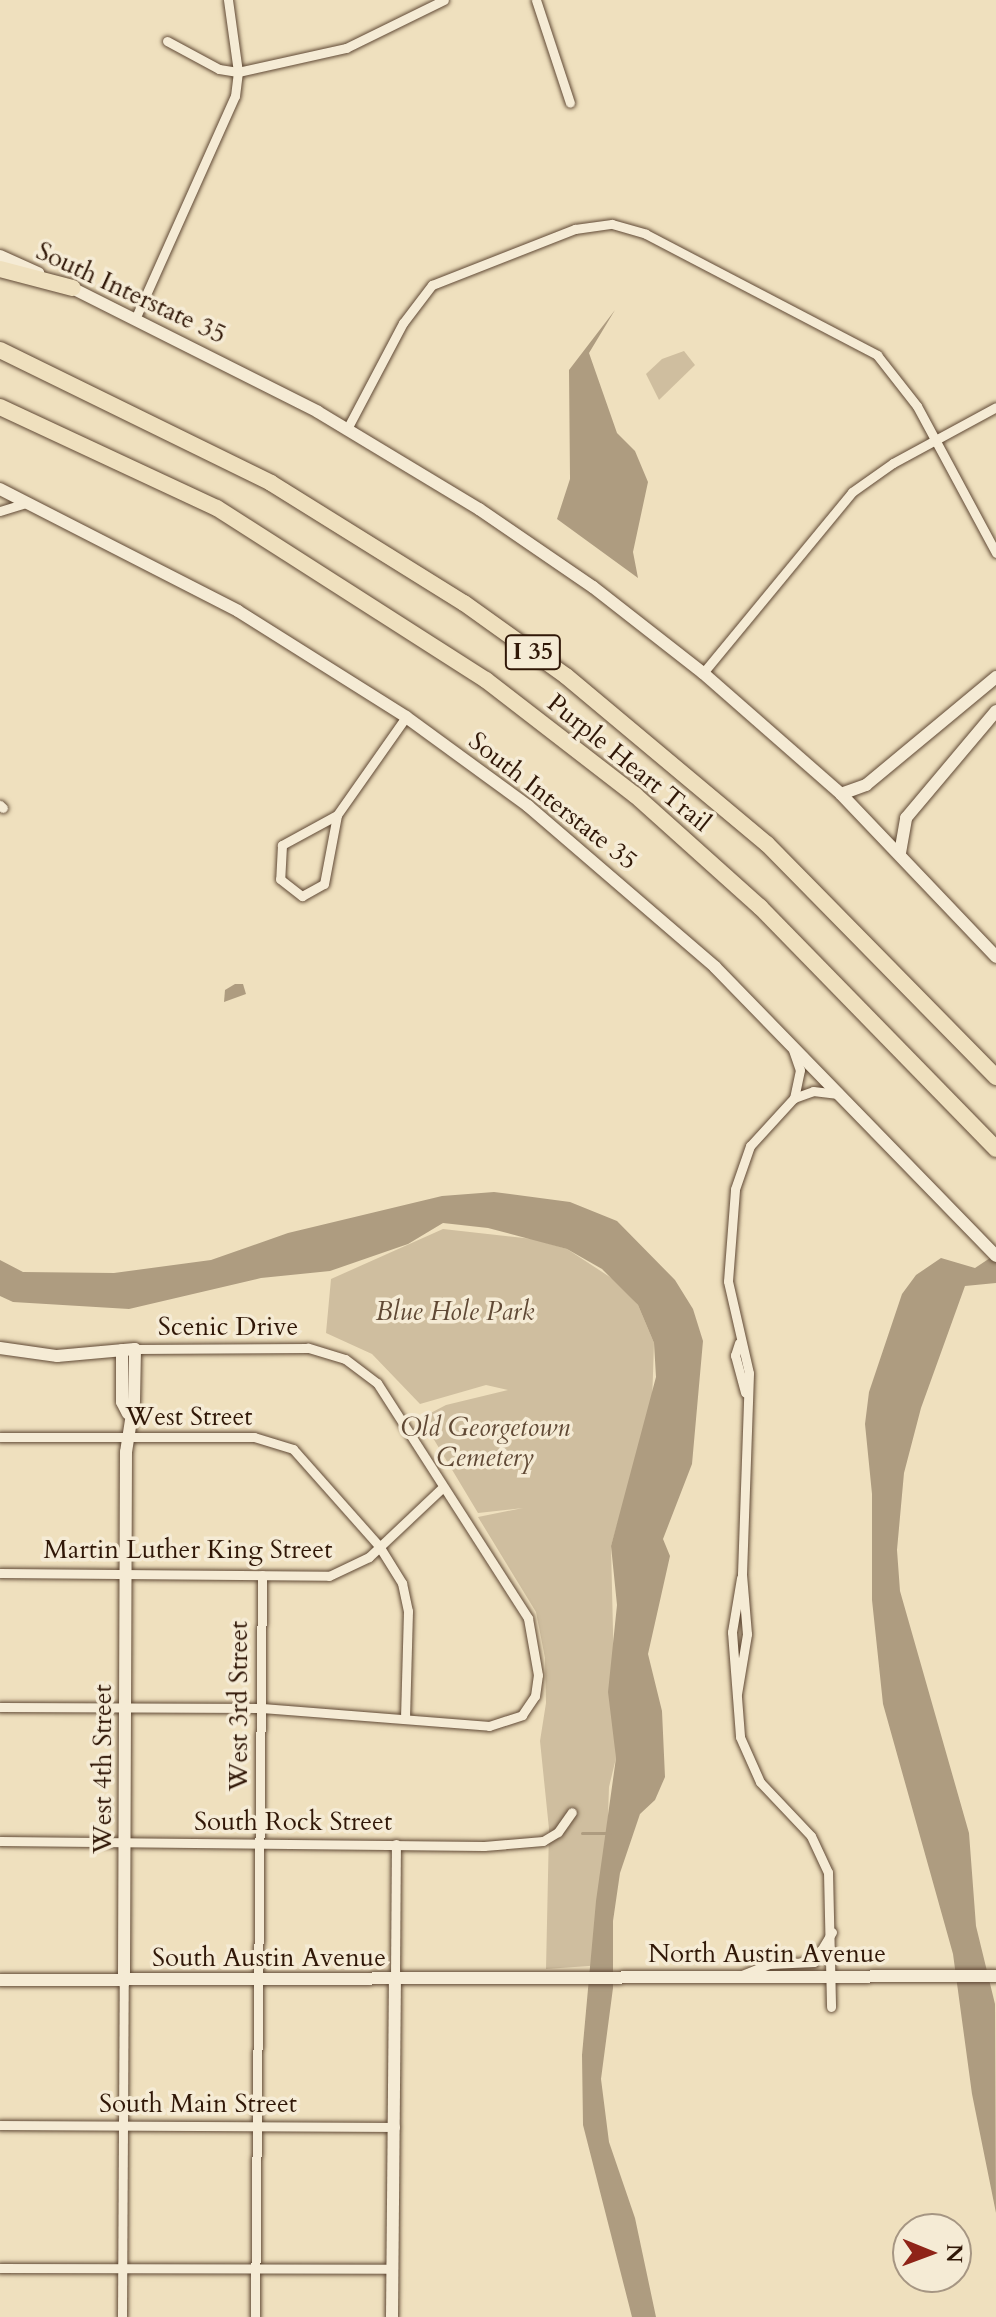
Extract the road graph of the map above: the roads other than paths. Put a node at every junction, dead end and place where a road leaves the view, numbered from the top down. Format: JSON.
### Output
{"nodes":[{"id":1,"x":228,"y":0,"type":"edge"},
{"id":2,"x":444,"y":0,"type":"edge"},
{"id":3,"x":536,"y":0,"type":"edge"},
{"id":4,"x":167,"y":41,"type":"dead end"},
{"id":5,"x":238,"y":72,"type":"junction"},
{"id":6,"x":570,"y":103,"type":"dead end"},
{"id":7,"x":0,"y":256,"type":"edge"},
{"id":8,"x":0,"y":269,"type":"edge"},
{"id":9,"x":73,"y":288,"type":"junction"},
{"id":10,"x":136,"y":317,"type":"junction"},
{"id":11,"x":0,"y":350,"type":"edge"},
{"id":12,"x":0,"y":407,"type":"edge"},
{"id":13,"x":996,"y":407,"type":"edge"},
{"id":14,"x":347,"y":429,"type":"junction"},
{"id":15,"x":935,"y":440,"type":"junction"},
{"id":16,"x":0,"y":489,"type":"edge"},
{"id":17,"x":30,"y":502,"type":"junction"},
{"id":18,"x":0,"y":511,"type":"edge"},
{"id":19,"x":996,"y":553,"type":"edge"},
{"id":20,"x":703,"y":673,"type":"junction"},
{"id":21,"x":996,"y":677,"type":"edge"},
{"id":22,"x":996,"y":711,"type":"edge"},
{"id":23,"x":406,"y":717,"type":"junction"},
{"id":24,"x":841,"y":794,"type":"junction"},
{"id":25,"x":337,"y":815,"type":"junction"},
{"id":26,"x":900,"y":853,"type":"junction"},
{"id":27,"x":996,"y":957,"type":"edge"},
{"id":28,"x":790,"y":1043,"type":"junction"},
{"id":29,"x":991,"y":1072,"type":"edge"},
{"id":30,"x":843,"y":1097,"type":"junction"},
{"id":31,"x":794,"y":1098,"type":"junction"},
{"id":32,"x":996,"y":1149,"type":"edge"},
{"id":33,"x":996,"y":1256,"type":"edge"},
{"id":34,"x":0,"y":1348,"type":"edge"},
{"id":35,"x":128,"y":1350,"type":"junction"},
{"id":36,"x":0,"y":1437,"type":"edge"},
{"id":37,"x":128,"y":1439,"type":"junction"},
{"id":38,"x":441,"y":1489,"type":"junction"},
{"id":39,"x":379,"y":1546,"type":"junction"},
{"id":40,"x":0,"y":1573,"type":"edge"},
{"id":41,"x":126,"y":1574,"type":"junction"},
{"id":42,"x":262,"y":1575,"type":"junction"},
{"id":43,"x":0,"y":1707,"type":"edge"},
{"id":44,"x":126,"y":1708,"type":"junction"},
{"id":45,"x":262,"y":1708,"type":"junction"},
{"id":46,"x":405,"y":1717,"type":"junction"},
{"id":47,"x":572,"y":1812,"type":"dead end"},
{"id":48,"x":0,"y":1841,"type":"edge"},
{"id":49,"x":125,"y":1844,"type":"junction"},
{"id":50,"x":260,"y":1844,"type":"junction"},
{"id":51,"x":396,"y":1844,"type":"junction"},
{"id":52,"x":832,"y":1932,"type":"junction"},
{"id":53,"x":996,"y":1976,"type":"edge"},
{"id":54,"x":538,"y":1977,"type":"joint"},
{"id":55,"x":737,"y":1977,"type":"junction"},
{"id":56,"x":832,"y":1977,"type":"junction"},
{"id":57,"x":258,"y":1979,"type":"junction"},
{"id":58,"x":395,"y":1979,"type":"junction"},
{"id":59,"x":0,"y":1980,"type":"edge"},
{"id":60,"x":124,"y":1982,"type":"junction"},
{"id":61,"x":831,"y":2007,"type":"dead end"},
{"id":62,"x":0,"y":2125,"type":"edge"},
{"id":63,"x":124,"y":2126,"type":"junction"},
{"id":64,"x":257,"y":2126,"type":"junction"},
{"id":65,"x":395,"y":2127,"type":"junction"},
{"id":66,"x":0,"y":2268,"type":"edge"},
{"id":67,"x":122,"y":2268,"type":"junction"},
{"id":68,"x":255,"y":2269,"type":"junction"},
{"id":69,"x":392,"y":2269,"type":"junction"},
{"id":70,"x":122,"y":2317,"type":"edge"},
{"id":71,"x":255,"y":2317,"type":"edge"},
{"id":72,"x":392,"y":2317,"type":"edge"}],
"edges":[{"from":1,"to":5,"type":"street"},
{"from":2,"to":5,"type":"street"},
{"from":3,"to":6,"type":"street"},
{"from":4,"to":5,"type":"street"},
{"from":5,"to":10,"type":"street"},
{"from":7,"to":9,"type":"main road","name":"South Interstate 35"},
{"from":8,"to":9,"type":"highway"},
{"from":9,"to":10,"type":"main road","name":"South Interstate 35"},
{"from":10,"to":14,"type":"main road","name":"South Interstate 35"},
{"from":11,"to":29,"type":"highway","name":"Purple Heart Trail","number":"I 35"},
{"from":12,"to":32,"type":"highway","name":"Purple Heart Trail","number":"I 35"},
{"from":13,"to":15,"type":"street"},
{"from":14,"to":15,"type":"street"},
{"from":14,"to":20,"type":"main road","name":"South Interstate 35"},
{"from":15,"to":19,"type":"street"},
{"from":15,"to":20,"type":"street"},
{"from":16,"to":17,"type":"main road","name":"South Interstate 35"},
{"from":17,"to":18,"type":"street"},
{"from":17,"to":23,"type":"main road","name":"South Interstate 35"},
{"from":20,"to":24,"type":"main road","name":"South Interstate 35"},
{"from":21,"to":24,"type":"main road"},
{"from":22,"to":26,"type":"main road"},
{"from":23,"to":25,"type":"street"},
{"from":23,"to":28,"type":"main road","name":"South Interstate 35"},
{"from":24,"to":26,"type":"main road","name":"South Interstate 35"},
{"from":25,"to":25,"type":"street"},
{"from":26,"to":27,"type":"main road","name":"South Interstate 35"},
{"from":28,"to":30,"type":"main road","name":"South Interstate 35"},
{"from":28,"to":31,"type":"street"},
{"from":30,"to":31,"type":"street"},
{"from":30,"to":33,"type":"main road","name":"South Interstate 35"},
{"from":31,"to":52,"type":"street"},
{"from":34,"to":35,"type":"main road","name":"Scenic Drive"},
{"from":35,"to":37,"type":"main road","name":"West 4th Street"},
{"from":35,"to":38,"type":"street","name":"Scenic Drive"},
{"from":36,"to":37,"type":"street","name":"West Street"},
{"from":37,"to":39,"type":"street","name":"West Street"},
{"from":37,"to":41,"type":"main road","name":"West 4th Street"},
{"from":38,"to":39,"type":"street","name":"Martin Luther King Street"},
{"from":38,"to":46,"type":"street","name":"Scenic Drive"},
{"from":39,"to":42,"type":"street","name":"Martin Luther King Street"},
{"from":39,"to":46,"type":"street","name":"West Street"},
{"from":40,"to":41,"type":"street","name":"Martin Luther King Street"},
{"from":41,"to":42,"type":"street","name":"Martin Luther King Street"},
{"from":41,"to":44,"type":"main road","name":"West 4th Street"},
{"from":42,"to":45,"type":"street","name":"West 3rd Street"},
{"from":43,"to":44,"type":"street","name":"Scenic Drive"},
{"from":44,"to":45,"type":"street","name":"Scenic Drive"},
{"from":44,"to":49,"type":"main road","name":"West 4th Street"},
{"from":45,"to":46,"type":"street","name":"Scenic Drive"},
{"from":45,"to":50,"type":"street","name":"West 3rd Street"},
{"from":47,"to":51,"type":"street","name":"South Rock Street"},
{"from":48,"to":49,"type":"street","name":"South Rock Street"},
{"from":49,"to":50,"type":"street","name":"South Rock Street"},
{"from":49,"to":60,"type":"main road","name":"West 4th Street"},
{"from":50,"to":51,"type":"street","name":"South Rock Street"},
{"from":50,"to":57,"type":"street","name":"West 3rd Street"},
{"from":51,"to":58,"type":"street"},
{"from":52,"to":55,"type":"street"},
{"from":52,"to":56,"type":"street"},
{"from":53,"to":56,"type":"main road","name":"North Austin Avenue"},
{"from":54,"to":55,"type":"main road","name":"North Austin Avenue"},
{"from":54,"to":58,"type":"main road","name":"South Austin Avenue"},
{"from":55,"to":56,"type":"main road","name":"North Austin Avenue"},
{"from":56,"to":61,"type":"street"},
{"from":57,"to":58,"type":"main road","name":"South Austin Avenue"},
{"from":57,"to":60,"type":"main road","name":"South Austin Avenue"},
{"from":57,"to":64,"type":"street","name":"West 3rd Street"},
{"from":58,"to":65,"type":"main road"},
{"from":59,"to":60,"type":"main road","name":"South Austin Avenue"},
{"from":60,"to":63,"type":"street","name":"West 4th Street"},
{"from":62,"to":63,"type":"street","name":"South Main Street"},
{"from":63,"to":64,"type":"street","name":"South Main Street"},
{"from":63,"to":67,"type":"street","name":"West 4th Street"},
{"from":64,"to":65,"type":"street","name":"South Main Street"},
{"from":64,"to":68,"type":"street","name":"West 3rd Street"},
{"from":65,"to":69,"type":"main road"},
{"from":66,"to":67,"type":"street"},
{"from":67,"to":68,"type":"street"},
{"from":67,"to":70,"type":"street","name":"West 4th Street"},
{"from":68,"to":69,"type":"street"},
{"from":68,"to":71,"type":"street","name":"West 3rd Street"},
{"from":69,"to":72,"type":"main road"}]}
